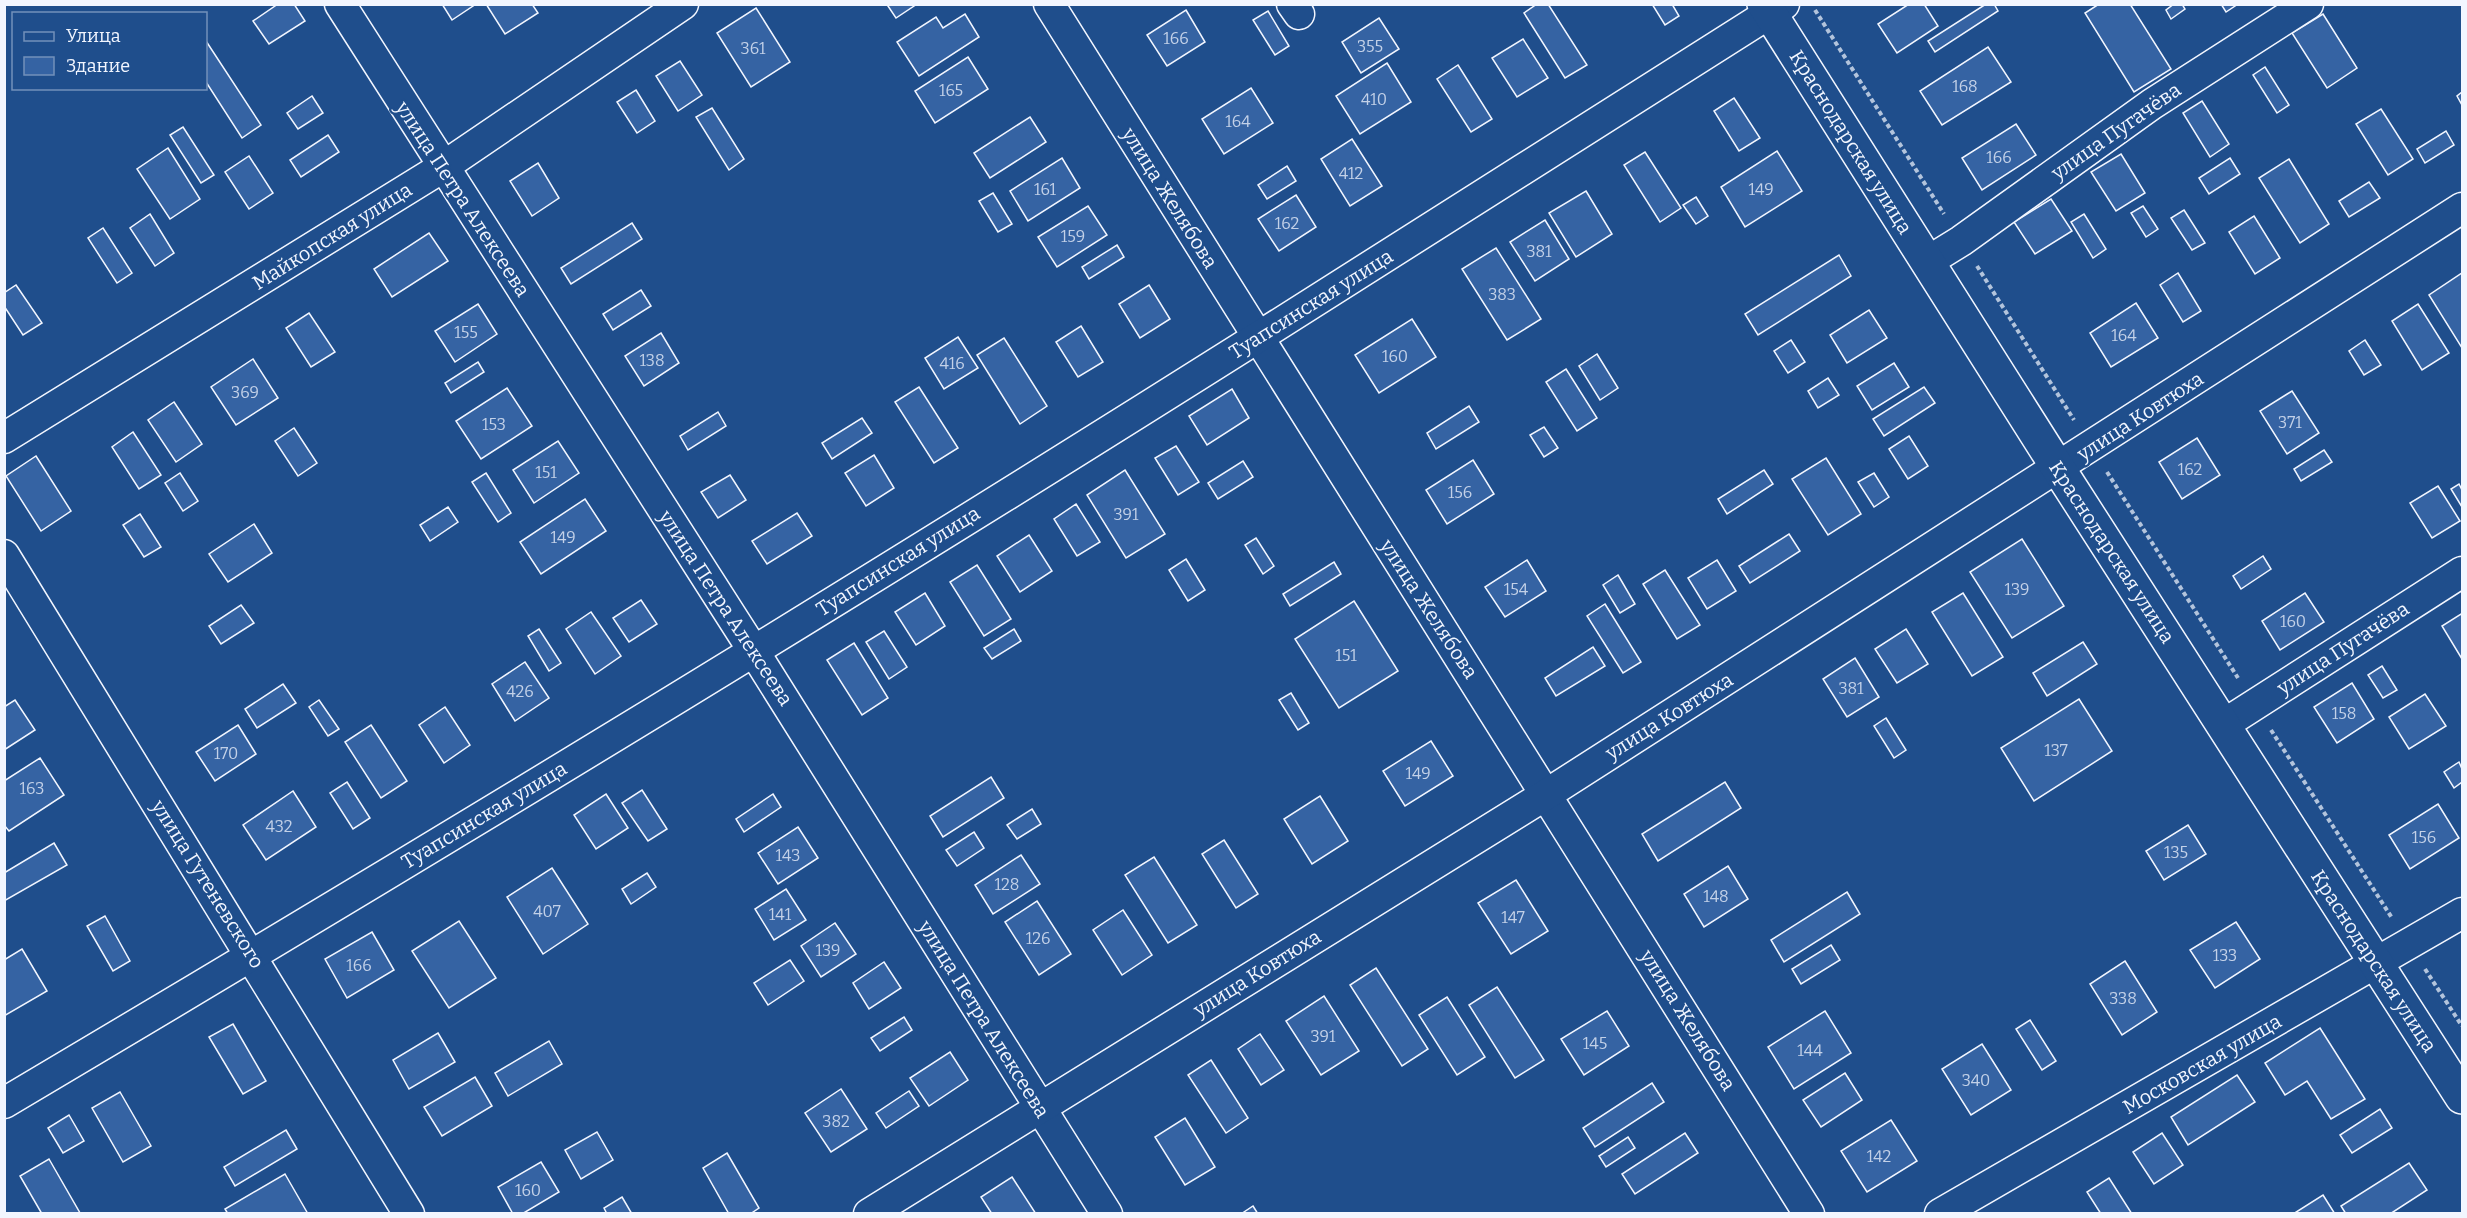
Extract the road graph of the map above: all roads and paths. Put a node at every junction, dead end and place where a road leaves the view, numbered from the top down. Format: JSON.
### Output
{"nodes":[{"id":1,"x":340,"y":4,"type":"edge"},
{"id":2,"x":683,"y":4,"type":"edge"},
{"id":3,"x":1049,"y":4,"type":"edge"},
{"id":4,"x":1811,"y":4,"type":"edge"},
{"id":5,"x":2308,"y":4,"type":"edge"},
{"id":6,"x":1772,"y":7,"type":"edge"},
{"id":7,"x":442,"y":167,"type":"junction"},
{"id":8,"x":2463,"y":208,"type":"edge"},
{"id":9,"x":1961,"y":241,"type":"junction"},
{"id":10,"x":1927,"y":262,"type":"junction"},
{"id":11,"x":1257,"y":339,"type":"junction"},
{"id":12,"x":4,"y":438,"type":"edge"},
{"id":13,"x":2091,"y":447,"type":"junction"},
{"id":14,"x":2058,"y":468,"type":"junction"},
{"id":15,"x":4,"y":555,"type":"edge"},
{"id":16,"x":2463,"y":572,"type":"edge"},
{"id":17,"x":753,"y":650,"type":"junction"},
{"id":18,"x":2254,"y":705,"type":"junction"},
{"id":19,"x":2223,"y":725,"type":"junction"},
{"id":20,"x":1547,"y":794,"type":"junction"},
{"id":21,"x":2463,"y":913,"type":"edge"},
{"id":22,"x":2409,"y":945,"type":"junction"},
{"id":23,"x":253,"y":956,"type":"junction"},
{"id":24,"x":2376,"y":965,"type":"junction"},
{"id":25,"x":2463,"y":1026,"type":"edge"},
{"id":26,"x":2463,"y":1097,"type":"edge"},
{"id":27,"x":4,"y":1103,"type":"edge"},
{"id":28,"x":1040,"y":1108,"type":"junction"},
{"id":29,"x":410,"y":1214,"type":"edge"},
{"id":30,"x":869,"y":1214,"type":"edge"},
{"id":31,"x":1107,"y":1214,"type":"edge"},
{"id":32,"x":1809,"y":1214,"type":"edge"},
{"id":33,"x":1940,"y":1214,"type":"edge"}],
"edges":[{"from":1,"to":7,"type":"street","name":"улица Петра Алексеева"},
{"from":2,"to":7,"type":"street","name":"Майкопская улица"},
{"from":3,"to":11,"type":"street","name":"улица Желябова"},
{"from":4,"to":9,"type":"path"},
{"from":5,"to":9,"type":"street","name":"улица Пугачёва"},
{"from":6,"to":10,"type":"main road","name":"Краснодарская улица"},
{"from":6,"to":11,"type":"street","name":"Туапсинская улица"},
{"from":7,"to":12,"type":"street","name":"Майкопская улица"},
{"from":7,"to":17,"type":"street","name":"улица Петра Алексеева"},
{"from":8,"to":13,"type":"street","name":"улица Ковтюха"},
{"from":9,"to":10,"type":"street","name":"улица Пугачёва"},
{"from":9,"to":13,"type":"path"},
{"from":10,"to":14,"type":"main road","name":"Краснодарская улица"},
{"from":11,"to":17,"type":"street","name":"Туапсинская улица"},
{"from":11,"to":20,"type":"street","name":"улица Желябова"},
{"from":13,"to":14,"type":"street","name":"улица Ковтюха"},
{"from":13,"to":18,"type":"path"},
{"from":14,"to":19,"type":"main road","name":"Краснодарская улица"},
{"from":14,"to":20,"type":"street","name":"улица Ковтюха"},
{"from":15,"to":23,"type":"street","name":"улица Гутеневского"},
{"from":16,"to":18,"type":"street","name":"улица Пугачёва"},
{"from":17,"to":23,"type":"street","name":"Туапсинская улица"},
{"from":17,"to":28,"type":"street","name":"улица Петра Алексеева"},
{"from":18,"to":19,"type":"street","name":"улица Пугачёва"},
{"from":18,"to":22,"type":"path"},
{"from":19,"to":24,"type":"main road","name":"Краснодарская улица"},
{"from":20,"to":28,"type":"street","name":"улица Ковтюха"},
{"from":20,"to":32,"type":"street","name":"улица Желябова"},
{"from":21,"to":22,"type":"street","name":"Московская улица"},
{"from":22,"to":24,"type":"street","name":"Московская улица"},
{"from":22,"to":25,"type":"path"},
{"from":23,"to":27,"type":"street","name":"Туапсинская улица"},
{"from":23,"to":29,"type":"street","name":"улица Гутеневского"},
{"from":24,"to":26,"type":"main road","name":"Краснодарская улица"},
{"from":24,"to":33,"type":"street","name":"Московская улица"},
{"from":28,"to":30,"type":"street","name":"улица Ковтюха"},
{"from":28,"to":31,"type":"street","name":"улица Петра Алексеева"}]}
